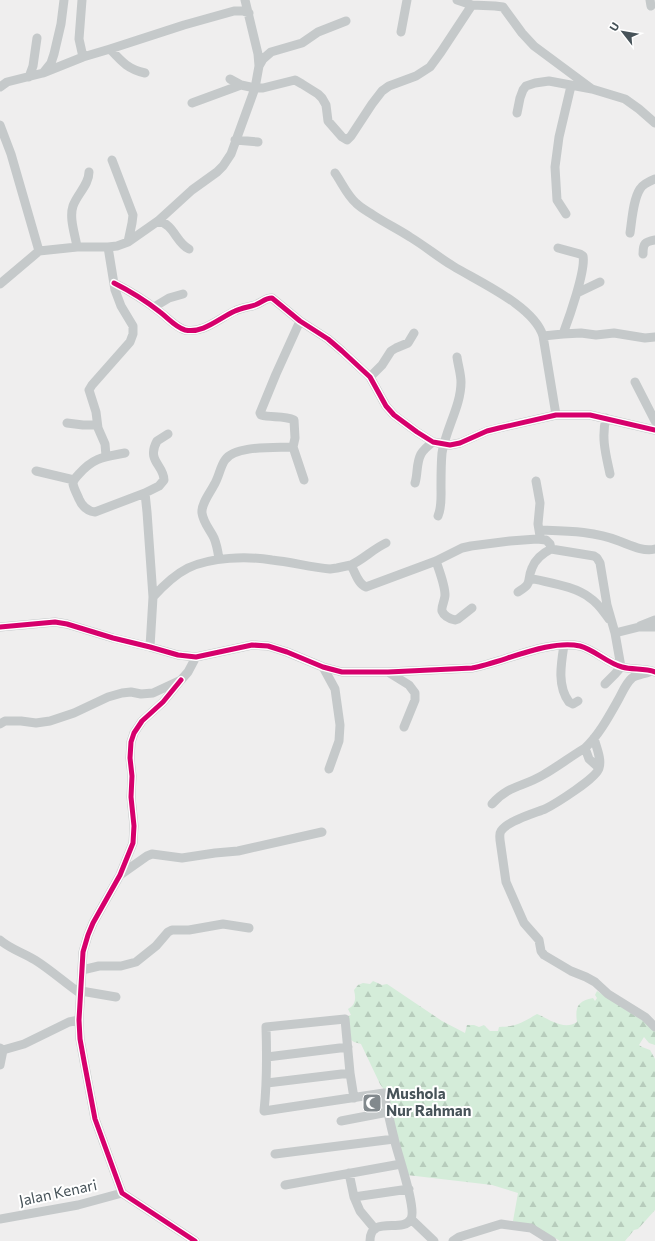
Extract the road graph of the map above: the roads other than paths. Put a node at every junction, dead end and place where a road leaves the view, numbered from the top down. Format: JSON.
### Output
{"nodes":[{"id":1,"x":64,"y":0,"type":"edge"},
{"id":2,"x":82,"y":0,"type":"edge"},
{"id":3,"x":245,"y":0,"type":"edge"},
{"id":4,"x":407,"y":0,"type":"edge"},
{"id":5,"x":457,"y":0,"type":"edge"},
{"id":6,"x":472,"y":5,"type":"junction"},
{"id":7,"x":249,"y":13,"type":"junction"},
{"id":8,"x":346,"y":21,"type":"dead end"},
{"id":9,"x":401,"y":32,"type":"dead end"},
{"id":10,"x":37,"y":38,"type":"dead end"},
{"id":11,"x":110,"y":49,"type":"junction"},
{"id":12,"x":83,"y":57,"type":"junction"},
{"id":13,"x":259,"y":66,"type":"junction"},
{"id":14,"x":43,"y":73,"type":"junction"},
{"id":15,"x":145,"y":74,"type":"dead end"},
{"id":16,"x":29,"y":77,"type":"junction"},
{"id":17,"x":230,"y":79,"type":"dead end"},
{"id":18,"x":241,"y":85,"type":"junction"},
{"id":19,"x":571,"y":86,"type":"junction"},
{"id":20,"x":0,"y":87,"type":"edge"},
{"id":21,"x":255,"y":88,"type":"junction"},
{"id":22,"x":592,"y":89,"type":"junction"},
{"id":23,"x":192,"y":103,"type":"dead end"},
{"id":24,"x":517,"y":112,"type":"dead end"},
{"id":25,"x":655,"y":123,"type":"edge"},
{"id":26,"x":0,"y":125,"type":"edge"},
{"id":27,"x":235,"y":140,"type":"junction"},
{"id":28,"x":258,"y":142,"type":"dead end"},
{"id":29,"x":112,"y":160,"type":"dead end"},
{"id":30,"x":89,"y":172,"type":"dead end"},
{"id":31,"x":335,"y":173,"type":"dead end"},
{"id":32,"x":655,"y":178,"type":"edge"},
{"id":33,"x":566,"y":214,"type":"dead end"},
{"id":34,"x":158,"y":221,"type":"junction"},
{"id":35,"x":630,"y":233,"type":"dead end"},
{"id":36,"x":655,"y":240,"type":"edge"},
{"id":37,"x":128,"y":242,"type":"junction"},
{"id":38,"x":77,"y":246,"type":"junction"},
{"id":39,"x":108,"y":247,"type":"junction"},
{"id":40,"x":558,"y":248,"type":"dead end"},
{"id":41,"x":189,"y":249,"type":"dead end"},
{"id":42,"x":39,"y":251,"type":"junction"},
{"id":43,"x":643,"y":254,"type":"dead end"},
{"id":44,"x":600,"y":282,"type":"dead end"},
{"id":45,"x":114,"y":283,"type":"junction"},
{"id":46,"x":0,"y":284,"type":"edge"},
{"id":47,"x":576,"y":293,"type":"junction"},
{"id":48,"x":183,"y":294,"type":"dead end"},
{"id":49,"x":154,"y":307,"type":"junction"},
{"id":50,"x":300,"y":321,"type":"junction"},
{"id":51,"x":414,"y":333,"type":"dead end"},
{"id":52,"x":563,"y":334,"type":"junction"},
{"id":53,"x":543,"y":336,"type":"junction"},
{"id":54,"x":655,"y":337,"type":"edge"},
{"id":55,"x":457,"y":357,"type":"dead end"},
{"id":56,"x":370,"y":377,"type":"junction"},
{"id":57,"x":635,"y":382,"type":"dead end"},
{"id":58,"x":556,"y":415,"type":"junction"},
{"id":59,"x":606,"y":418,"type":"junction"},
{"id":60,"x":655,"y":421,"type":"edge"},
{"id":61,"x":67,"y":422,"type":"dead end"},
{"id":62,"x":97,"y":425,"type":"junction"},
{"id":63,"x":655,"y":430,"type":"edge"},
{"id":64,"x":168,"y":434,"type":"dead end"},
{"id":65,"x":433,"y":442,"type":"junction"},
{"id":66,"x":444,"y":444,"type":"junction"},
{"id":67,"x":293,"y":447,"type":"junction"},
{"id":68,"x":126,"y":453,"type":"dead end"},
{"id":69,"x":106,"y":456,"type":"junction"},
{"id":70,"x":36,"y":471,"type":"dead end"},
{"id":71,"x":610,"y":474,"type":"dead end"},
{"id":72,"x":74,"y":480,"type":"junction"},
{"id":73,"x":304,"y":480,"type":"dead end"},
{"id":74,"x":536,"y":481,"type":"dead end"},
{"id":75,"x":415,"y":483,"type":"dead end"},
{"id":76,"x":145,"y":493,"type":"junction"},
{"id":77,"x":438,"y":516,"type":"dead end"},
{"id":78,"x":540,"y":535,"type":"junction"},
{"id":79,"x":386,"y":543,"type":"dead end"},
{"id":80,"x":551,"y":549,"type":"junction"},
{"id":81,"x":655,"y":549,"type":"edge"},
{"id":82,"x":219,"y":559,"type":"junction"},
{"id":83,"x":436,"y":561,"type":"junction"},
{"id":84,"x":351,"y":565,"type":"junction"},
{"id":85,"x":530,"y":578,"type":"junction"},
{"id":86,"x":518,"y":592,"type":"dead end"},
{"id":87,"x":153,"y":597,"type":"junction"},
{"id":88,"x":472,"y":608,"type":"dead end"},
{"id":89,"x":655,"y":620,"type":"edge"},
{"id":90,"x":0,"y":627,"type":"edge"},
{"id":91,"x":639,"y":627,"type":"junction"},
{"id":92,"x":655,"y":628,"type":"edge"},
{"id":93,"x":614,"y":629,"type":"junction"},
{"id":94,"x":564,"y":645,"type":"junction"},
{"id":95,"x":150,"y":647,"type":"junction"},
{"id":96,"x":196,"y":657,"type":"junction"},
{"id":97,"x":323,"y":667,"type":"junction"},
{"id":98,"x":621,"y":667,"type":"junction"},
{"id":99,"x":388,"y":672,"type":"junction"},
{"id":100,"x":654,"y":672,"type":"edge"},
{"id":101,"x":180,"y":680,"type":"junction"},
{"id":102,"x":605,"y":684,"type":"dead end"},
{"id":103,"x":578,"y":701,"type":"dead end"},
{"id":104,"x":0,"y":724,"type":"edge"},
{"id":105,"x":404,"y":727,"type":"dead end"},
{"id":106,"x":594,"y":738,"type":"junction"},
{"id":107,"x":585,"y":748,"type":"junction"},
{"id":108,"x":599,"y":768,"type":"junction"},
{"id":109,"x":329,"y":769,"type":"dead end"},
{"id":110,"x":492,"y":804,"type":"dead end"},
{"id":111,"x":322,"y":832,"type":"dead end"},
{"id":112,"x":120,"y":875,"type":"junction"},
{"id":113,"x":248,"y":928,"type":"dead end"},
{"id":114,"x":0,"y":940,"type":"edge"},
{"id":115,"x":82,"y":970,"type":"junction"},
{"id":116,"x":81,"y":992,"type":"junction"},
{"id":117,"x":116,"y":997,"type":"dead end"},
{"id":118,"x":79,"y":1020,"type":"junction"},
{"id":119,"x":655,"y":1027,"type":"edge"},
{"id":120,"x":348,"y":1047,"type":"junction"},
{"id":121,"x":2,"y":1049,"type":"edge"},
{"id":122,"x":267,"y":1057,"type":"junction"},
{"id":123,"x":0,"y":1065,"type":"edge"},
{"id":124,"x":350,"y":1073,"type":"junction"},
{"id":125,"x":267,"y":1083,"type":"junction"},
{"id":126,"x":354,"y":1098,"type":"junction"},
{"id":127,"x":388,"y":1112,"type":"junction"},
{"id":128,"x":341,"y":1120,"type":"dead end"},
{"id":129,"x":394,"y":1139,"type":"junction"},
{"id":130,"x":275,"y":1154,"type":"dead end"},
{"id":131,"x":401,"y":1164,"type":"junction"},
{"id":132,"x":349,"y":1173,"type":"junction"},
{"id":133,"x":285,"y":1185,"type":"dead end"},
{"id":134,"x":408,"y":1188,"type":"junction"},
{"id":135,"x":122,"y":1193,"type":"junction"},
{"id":136,"x":354,"y":1198,"type":"junction"},
{"id":137,"x":0,"y":1219,"type":"edge"},
{"id":138,"x":411,"y":1219,"type":"junction"},
{"id":139,"x":375,"y":1229,"type":"junction"},
{"id":140,"x":195,"y":1241,"type":"edge"},
{"id":141,"x":370,"y":1241,"type":"edge"},
{"id":142,"x":434,"y":1241,"type":"edge"},
{"id":143,"x":453,"y":1241,"type":"edge"},
{"id":144,"x":552,"y":1241,"type":"edge"}],
"edges":[{"from":1,"to":14,"type":"street"},
{"from":2,"to":12,"type":"street"},
{"from":3,"to":7,"type":"street"},
{"from":4,"to":9,"type":"street"},
{"from":5,"to":6,"type":"street"},
{"from":6,"to":21,"type":"street"},
{"from":6,"to":22,"type":"street"},
{"from":7,"to":11,"type":"street"},
{"from":7,"to":13,"type":"street"},
{"from":8,"to":13,"type":"street"},
{"from":10,"to":16,"type":"street"},
{"from":11,"to":12,"type":"street"},
{"from":11,"to":15,"type":"street"},
{"from":12,"to":14,"type":"street"},
{"from":13,"to":21,"type":"street"},
{"from":14,"to":16,"type":"street"},
{"from":16,"to":20,"type":"street"},
{"from":17,"to":18,"type":"street"},
{"from":18,"to":21,"type":"street"},
{"from":18,"to":23,"type":"street"},
{"from":19,"to":22,"type":"street"},
{"from":19,"to":24,"type":"street"},
{"from":19,"to":33,"type":"street"},
{"from":21,"to":27,"type":"street"},
{"from":22,"to":25,"type":"street"},
{"from":26,"to":42,"type":"street"},
{"from":27,"to":28,"type":"street"},
{"from":27,"to":34,"type":"street"},
{"from":29,"to":37,"type":"street"},
{"from":30,"to":38,"type":"street"},
{"from":31,"to":53,"type":"street"},
{"from":32,"to":35,"type":"street"},
{"from":34,"to":37,"type":"street"},
{"from":34,"to":41,"type":"street"},
{"from":36,"to":43,"type":"street"},
{"from":37,"to":39,"type":"street"},
{"from":38,"to":39,"type":"street"},
{"from":38,"to":42,"type":"street"},
{"from":39,"to":45,"type":"street"},
{"from":40,"to":47,"type":"street"},
{"from":42,"to":46,"type":"street"},
{"from":44,"to":47,"type":"street"},
{"from":45,"to":49,"type":"street"},
{"from":45,"to":62,"type":"street"},
{"from":47,"to":52,"type":"street"},
{"from":48,"to":49,"type":"street"},
{"from":49,"to":50,"type":"street"},
{"from":50,"to":56,"type":"street"},
{"from":50,"to":67,"type":"street"},
{"from":51,"to":56,"type":"street"},
{"from":52,"to":53,"type":"street"},
{"from":52,"to":54,"type":"street"},
{"from":53,"to":58,"type":"street"},
{"from":55,"to":66,"type":"street"},
{"from":56,"to":65,"type":"street"},
{"from":57,"to":60,"type":"street"},
{"from":58,"to":59,"type":"street"},
{"from":58,"to":66,"type":"street"},
{"from":59,"to":63,"type":"street"},
{"from":59,"to":71,"type":"street"},
{"from":61,"to":62,"type":"street"},
{"from":62,"to":69,"type":"street"},
{"from":64,"to":76,"type":"street"},
{"from":65,"to":66,"type":"street"},
{"from":65,"to":75,"type":"street"},
{"from":66,"to":77,"type":"street"},
{"from":67,"to":73,"type":"street"},
{"from":67,"to":82,"type":"street"},
{"from":68,"to":69,"type":"street"},
{"from":69,"to":72,"type":"street"},
{"from":70,"to":72,"type":"street"},
{"from":72,"to":76,"type":"street"},
{"from":74,"to":78,"type":"street"},
{"from":76,"to":87,"type":"street"},
{"from":78,"to":80,"type":"street"},
{"from":78,"to":81,"type":"street"},
{"from":78,"to":83,"type":"street"},
{"from":79,"to":84,"type":"street"},
{"from":80,"to":85,"type":"street"},
{"from":80,"to":93,"type":"street"},
{"from":82,"to":84,"type":"street"},
{"from":82,"to":87,"type":"street"},
{"from":83,"to":84,"type":"street"},
{"from":83,"to":88,"type":"street"},
{"from":85,"to":86,"type":"street"},
{"from":85,"to":93,"type":"street"},
{"from":87,"to":95,"type":"street"},
{"from":89,"to":91,"type":"street"},
{"from":90,"to":95,"type":"street"},
{"from":91,"to":92,"type":"street"},
{"from":91,"to":93,"type":"street"},
{"from":93,"to":98,"type":"street"},
{"from":94,"to":98,"type":"street"},
{"from":94,"to":99,"type":"street"},
{"from":94,"to":103,"type":"street"},
{"from":95,"to":96,"type":"street"},
{"from":96,"to":97,"type":"street"},
{"from":96,"to":101,"type":"street"},
{"from":97,"to":99,"type":"street"},
{"from":97,"to":109,"type":"street"},
{"from":98,"to":100,"type":"street"},
{"from":98,"to":102,"type":"street"},
{"from":99,"to":105,"type":"street"},
{"from":100,"to":106,"type":"street"},
{"from":101,"to":104,"type":"street"},
{"from":101,"to":112,"type":"street"},
{"from":106,"to":107,"type":"street"},
{"from":106,"to":108,"type":"street"},
{"from":107,"to":108,"type":"street"},
{"from":107,"to":110,"type":"street"},
{"from":108,"to":119,"type":"street"},
{"from":111,"to":112,"type":"street"},
{"from":112,"to":115,"type":"street"},
{"from":113,"to":115,"type":"street"},
{"from":114,"to":116,"type":"street"},
{"from":115,"to":116,"type":"street"},
{"from":116,"to":117,"type":"street"},
{"from":116,"to":118,"type":"street"},
{"from":118,"to":121,"type":"street"},
{"from":118,"to":135,"type":"street"},
{"from":120,"to":122,"type":"street"},
{"from":120,"to":122,"type":"street"},
{"from":120,"to":124,"type":"street"},
{"from":121,"to":123,"type":"street"},
{"from":122,"to":125,"type":"street"},
{"from":124,"to":125,"type":"street"},
{"from":124,"to":126,"type":"street"},
{"from":125,"to":126,"type":"street"},
{"from":126,"to":127,"type":"street"},
{"from":127,"to":128,"type":"street"},
{"from":127,"to":129,"type":"street"},
{"from":129,"to":130,"type":"street"},
{"from":129,"to":131,"type":"street"},
{"from":131,"to":132,"type":"street"},
{"from":131,"to":134,"type":"street"},
{"from":132,"to":133,"type":"street"},
{"from":132,"to":136,"type":"street"},
{"from":134,"to":136,"type":"street"},
{"from":134,"to":138,"type":"street"},
{"from":135,"to":137,"type":"street","name":"Jalan Kenari"},
{"from":135,"to":140,"type":"street"},
{"from":136,"to":139,"type":"street"},
{"from":138,"to":139,"type":"street"},
{"from":138,"to":142,"type":"street"},
{"from":139,"to":141,"type":"street"},
{"from":143,"to":144,"type":"street"}]}
